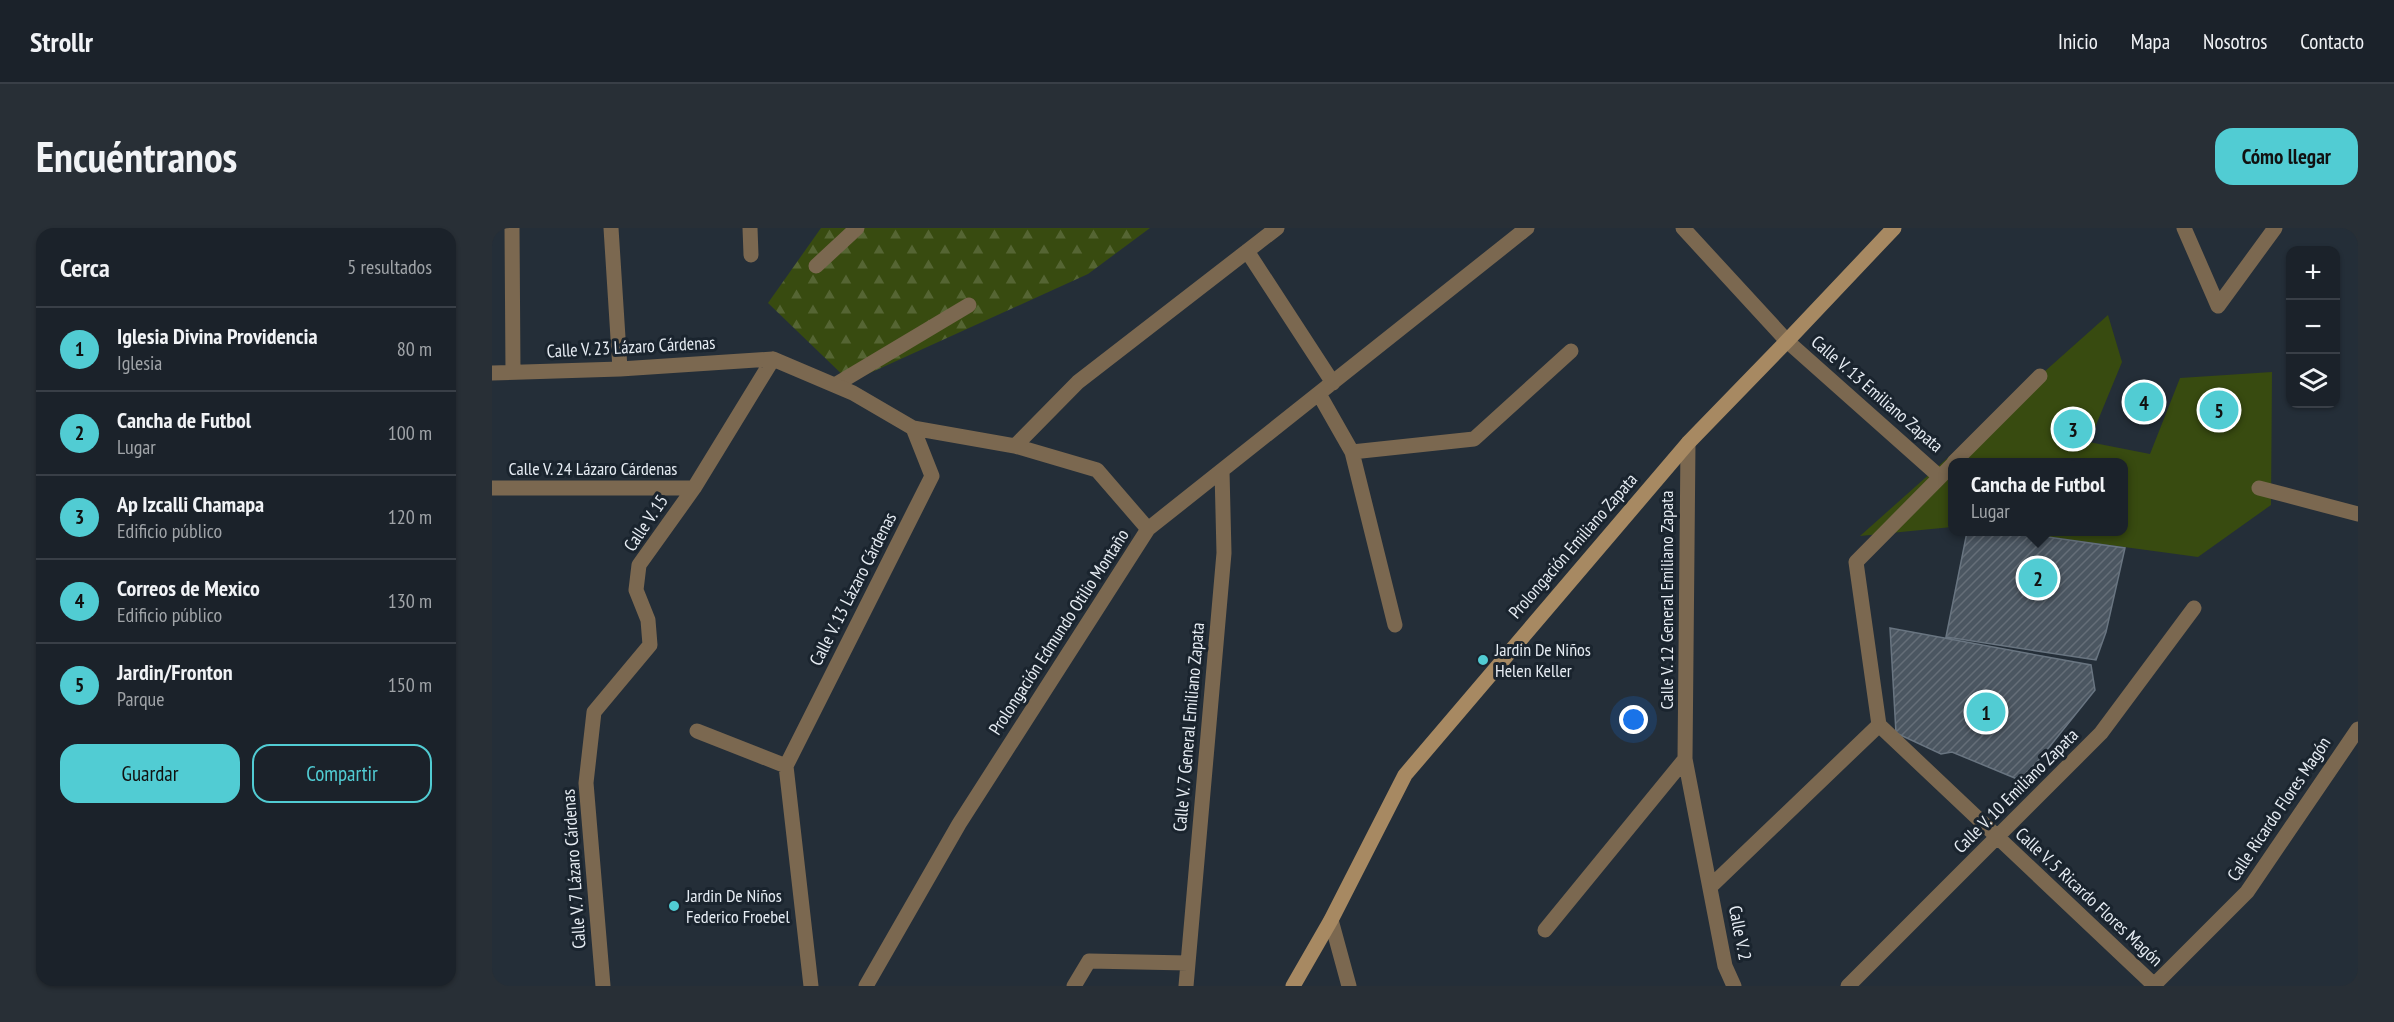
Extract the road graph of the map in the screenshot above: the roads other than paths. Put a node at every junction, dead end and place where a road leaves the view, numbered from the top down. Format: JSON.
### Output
{"nodes":[{"id":1,"x":512,"y":228,"type":"edge"},
{"id":2,"x":611,"y":228,"type":"edge"},
{"id":3,"x":750,"y":228,"type":"edge"},
{"id":4,"x":857,"y":228,"type":"edge"},
{"id":5,"x":1277,"y":228,"type":"edge"},
{"id":6,"x":1527,"y":228,"type":"edge"},
{"id":7,"x":1683,"y":228,"type":"edge"},
{"id":8,"x":1894,"y":228,"type":"edge"},
{"id":9,"x":2184,"y":228,"type":"edge"},
{"id":10,"x":2275,"y":228,"type":"edge"},
{"id":11,"x":1247,"y":251,"type":"junction"},
{"id":12,"x":751,"y":255,"type":"dead end"},
{"id":13,"x":816,"y":266,"type":"dead end"},
{"id":14,"x":969,"y":305,"type":"dead end"},
{"id":15,"x":1787,"y":341,"type":"junction"},
{"id":16,"x":1571,"y":351,"type":"dead end"},
{"id":17,"x":773,"y":359,"type":"junction"},
{"id":18,"x":620,"y":369,"type":"junction"},
{"id":19,"x":513,"y":372,"type":"junction"},
{"id":20,"x":492,"y":373,"type":"edge"},
{"id":21,"x":2040,"y":376,"type":"dead end"},
{"id":22,"x":1333,"y":383,"type":"junction"},
{"id":23,"x":834,"y":385,"type":"junction"},
{"id":24,"x":1319,"y":394,"type":"junction"},
{"id":25,"x":913,"y":428,"type":"junction"},
{"id":26,"x":1688,"y":443,"type":"junction"},
{"id":27,"x":1015,"y":446,"type":"junction"},
{"id":28,"x":1352,"y":452,"type":"junction"},
{"id":29,"x":1960,"y":458,"type":"edge"},
{"id":30,"x":1948,"y":470,"type":"edge"},
{"id":31,"x":1222,"y":471,"type":"junction"},
{"id":32,"x":1941,"y":477,"type":"junction"},
{"id":33,"x":492,"y":488,"type":"edge"},
{"id":34,"x":694,"y":488,"type":"junction"},
{"id":35,"x":2259,"y":488,"type":"dead end"},
{"id":36,"x":2358,"y":514,"type":"edge"},
{"id":37,"x":1148,"y":529,"type":"junction"},
{"id":38,"x":2194,"y":608,"type":"dead end"},
{"id":39,"x":1395,"y":625,"type":"dead end"},
{"id":40,"x":594,"y":712,"type":"joint"},
{"id":41,"x":1879,"y":725,"type":"junction"},
{"id":42,"x":2358,"y":729,"type":"edge"},
{"id":43,"x":698,"y":731,"type":"dead end"},
{"id":44,"x":1685,"y":759,"type":"junction"},
{"id":45,"x":786,"y":766,"type":"junction"},
{"id":46,"x":1998,"y":838,"type":"junction"},
{"id":47,"x":1711,"y":886,"type":"junction"},
{"id":48,"x":1331,"y":920,"type":"junction"},
{"id":49,"x":1545,"y":930,"type":"dead end"},
{"id":50,"x":1188,"y":963,"type":"junction"},
{"id":51,"x":603,"y":986,"type":"edge"},
{"id":52,"x":811,"y":986,"type":"edge"},
{"id":53,"x":866,"y":986,"type":"edge"},
{"id":54,"x":1074,"y":986,"type":"edge"},
{"id":55,"x":1186,"y":986,"type":"edge"},
{"id":56,"x":1293,"y":986,"type":"edge"},
{"id":57,"x":1349,"y":986,"type":"edge"},
{"id":58,"x":1734,"y":986,"type":"edge"},
{"id":59,"x":1848,"y":986,"type":"edge"},
{"id":60,"x":2154,"y":986,"type":"edge"}],
"edges":[{"from":1,"to":19,"type":"street"},
{"from":2,"to":18,"type":"street"},
{"from":3,"to":12,"type":"street"},
{"from":4,"to":13,"type":"street"},
{"from":5,"to":11,"type":"street"},
{"from":6,"to":22,"type":"street","name":"Prolongación Edmundo Otilio Montaño"},
{"from":7,"to":15,"type":"street","name":"Calle V. 13 Emiliano Zapata"},
{"from":8,"to":15,"type":"main road","name":"Prolongación Emiliano Zapata"},
{"from":9,"to":10,"type":"street"},
{"from":11,"to":22,"type":"street"},
{"from":11,"to":27,"type":"street"},
{"from":14,"to":23,"type":"street"},
{"from":15,"to":26,"type":"main road","name":"Prolongación Emiliano Zapata"},
{"from":15,"to":32,"type":"street","name":"Calle V. 13 Emiliano Zapata"},
{"from":16,"to":28,"type":"street"},
{"from":17,"to":18,"type":"street","name":"Calle V. 23 Lázaro Cárdenas"},
{"from":17,"to":23,"type":"street"},
{"from":17,"to":34,"type":"street","name":"Calle V. 15"},
{"from":18,"to":19,"type":"street","name":"Calle V. 23 Lázaro Cárdenas"},
{"from":19,"to":20,"type":"street","name":"Calle V. 23 Lázaro Cárdenas"},
{"from":21,"to":29,"type":"street"},
{"from":22,"to":24,"type":"street","name":"Prolongación Edmundo Otilio Montaño"},
{"from":23,"to":25,"type":"street"},
{"from":24,"to":28,"type":"street"},
{"from":24,"to":31,"type":"street","name":"Prolongación Edmundo Otilio Montaño"},
{"from":25,"to":27,"type":"street"},
{"from":25,"to":45,"type":"street","name":"Calle V. 13 Lázaro Cárdenas"},
{"from":26,"to":44,"type":"street","name":"Calle V. 12 General Emiliano Zapata"},
{"from":26,"to":48,"type":"main road","name":"Prolongación Emiliano Zapata"},
{"from":27,"to":37,"type":"street"},
{"from":28,"to":39,"type":"street"},
{"from":30,"to":32,"type":"street"},
{"from":31,"to":37,"type":"street","name":"Prolongación Edmundo Otilio Montaño"},
{"from":31,"to":50,"type":"street","name":"Calle V. 7 General Emiliano Zapata"},
{"from":32,"to":41,"type":"street"},
{"from":33,"to":34,"type":"street","name":"Calle V. 24 Lázaro Cárdenas"},
{"from":34,"to":40,"type":"street","name":"Calle V. 15"},
{"from":35,"to":36,"type":"street"},
{"from":37,"to":53,"type":"street","name":"Prolongación Edmundo Otilio Montaño"},
{"from":38,"to":46,"type":"street","name":"Calle V. 10 Emiliano Zapata"},
{"from":40,"to":51,"type":"street","name":"Calle V. 7 Lázaro Cárdenas"},
{"from":41,"to":46,"type":"street","name":"Calle V. 5 Ricardo Flores Magón"},
{"from":41,"to":47,"type":"street"},
{"from":42,"to":60,"type":"street","name":"Calle Ricardo Flores Magón"},
{"from":43,"to":45,"type":"street"},
{"from":44,"to":47,"type":"street","name":"Calle V. 12 General Emiliano Zapata"},
{"from":44,"to":49,"type":"street"},
{"from":45,"to":52,"type":"street"},
{"from":46,"to":59,"type":"street","name":"Calle V. 10 Emiliano Zapata"},
{"from":46,"to":60,"type":"street","name":"Calle V. 5 Ricardo Flores Magón"},
{"from":47,"to":58,"type":"street","name":"Calle V. 2"},
{"from":48,"to":56,"type":"main road","name":"Prolongación Emiliano Zapata"},
{"from":48,"to":57,"type":"street"},
{"from":50,"to":54,"type":"street"},
{"from":50,"to":55,"type":"street","name":"Calle V. 7 General Emiliano Zapata"}]}
